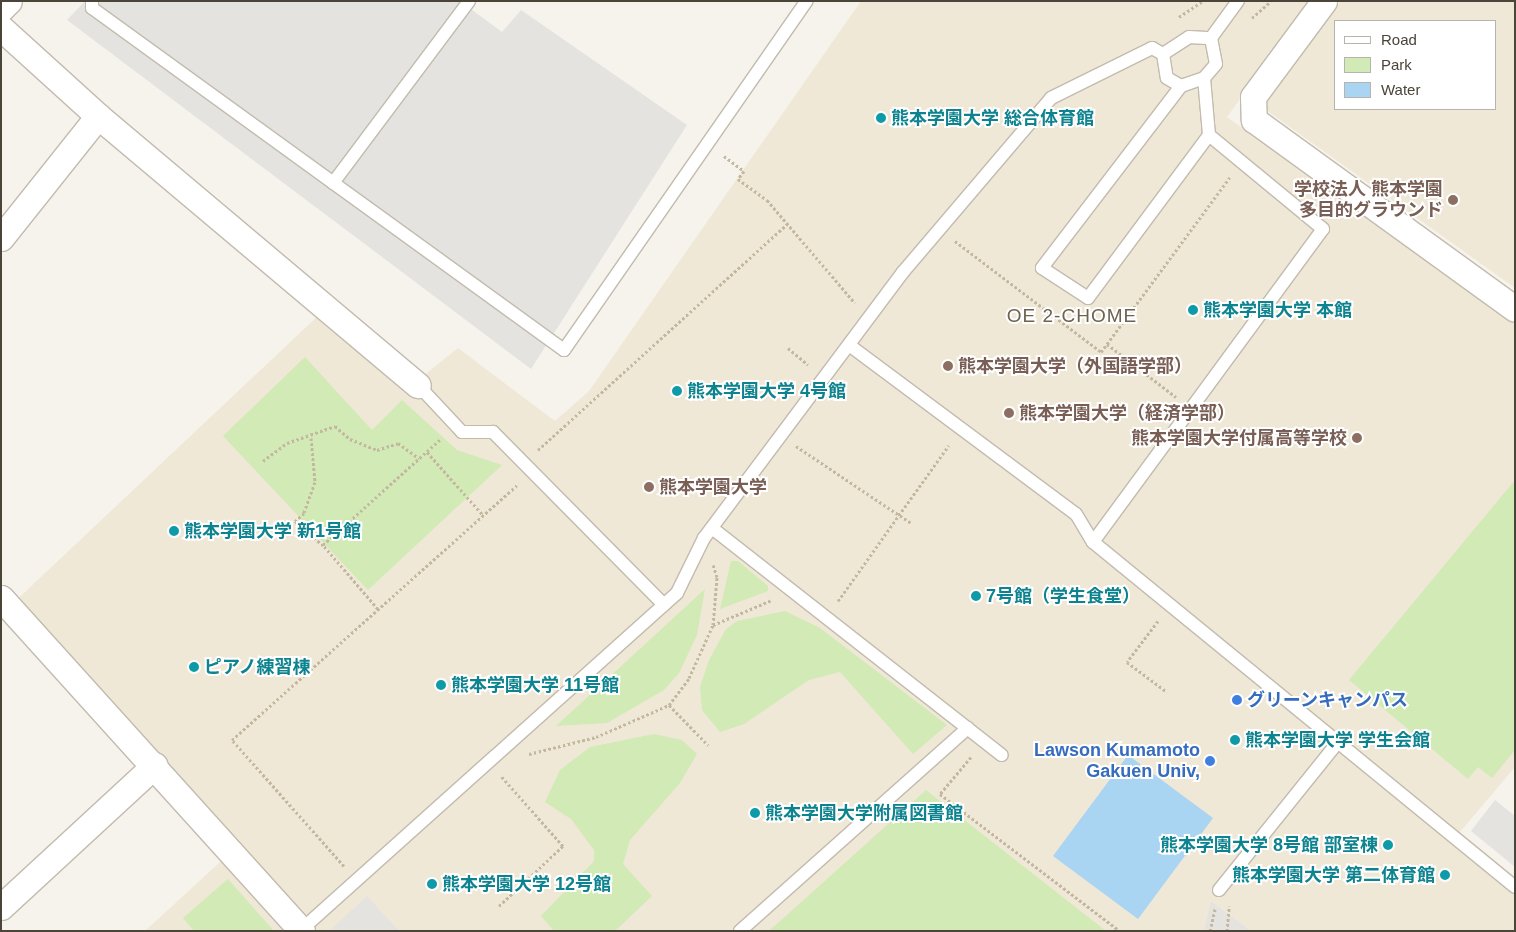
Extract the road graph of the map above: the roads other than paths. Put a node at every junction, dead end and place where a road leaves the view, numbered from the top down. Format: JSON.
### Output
{"nodes":[{"id":1,"x":9,"y":1,"type":"edge"},
{"id":2,"x":92,"y":1,"type":"edge"},
{"id":3,"x":468,"y":1,"type":"edge"},
{"id":4,"x":807,"y":1,"type":"edge"},
{"id":5,"x":1238,"y":1,"type":"edge"},
{"id":6,"x":1324,"y":1,"type":"edge"},
{"id":7,"x":1,"y":9,"type":"edge"},
{"id":8,"x":1,"y":28,"type":"edge"},
{"id":9,"x":1211,"y":38,"type":"junction"},
{"id":10,"x":1163,"y":54,"type":"junction"},
{"id":11,"x":1204,"y":78,"type":"junction"},
{"id":12,"x":1181,"y":86,"type":"junction"},
{"id":13,"x":98,"y":116,"type":"junction"},
{"id":14,"x":1209,"y":136,"type":"junction"},
{"id":15,"x":333,"y":183,"type":"junction"},
{"id":16,"x":1,"y":238,"type":"edge"},
{"id":17,"x":1515,"y":309,"type":"edge"},
{"id":18,"x":849,"y":345,"type":"junction"},
{"id":19,"x":418,"y":385,"type":"joint"},
{"id":20,"x":712,"y":528,"type":"junction"},
{"id":21,"x":1094,"y":542,"type":"junction"},
{"id":22,"x":1,"y":598,"type":"edge"},
{"id":23,"x":664,"y":605,"type":"junction"},
{"id":24,"x":968,"y":728,"type":"junction"},
{"id":25,"x":1338,"y":742,"type":"junction"},
{"id":26,"x":1002,"y":755,"type":"dead end"},
{"id":27,"x":155,"y":765,"type":"junction"},
{"id":28,"x":1515,"y":887,"type":"edge"},
{"id":29,"x":1219,"y":890,"type":"dead end"},
{"id":30,"x":1,"y":907,"type":"edge"},
{"id":31,"x":302,"y":931,"type":"edge"},
{"id":32,"x":740,"y":931,"type":"edge"}],
"edges":[{"from":1,"to":7,"type":"street"},
{"from":2,"to":15,"type":"lane"},
{"from":3,"to":15,"type":"lane"},
{"from":4,"to":15,"type":"lane"},
{"from":5,"to":9,"type":"lane"},
{"from":6,"to":17,"type":"street"},
{"from":8,"to":13,"type":"street"},
{"from":9,"to":10,"type":"lane"},
{"from":9,"to":11,"type":"lane"},
{"from":10,"to":12,"type":"lane"},
{"from":10,"to":18,"type":"lane"},
{"from":11,"to":12,"type":"lane"},
{"from":11,"to":14,"type":"lane"},
{"from":12,"to":14,"type":"lane"},
{"from":13,"to":16,"type":"street"},
{"from":13,"to":19,"type":"street"},
{"from":14,"to":21,"type":"lane"},
{"from":18,"to":20,"type":"lane"},
{"from":18,"to":21,"type":"lane"},
{"from":19,"to":23,"type":"lane"},
{"from":20,"to":23,"type":"lane"},
{"from":20,"to":24,"type":"lane"},
{"from":21,"to":25,"type":"lane"},
{"from":22,"to":27,"type":"street"},
{"from":23,"to":31,"type":"lane"},
{"from":24,"to":26,"type":"lane"},
{"from":24,"to":32,"type":"lane"},
{"from":25,"to":28,"type":"lane"},
{"from":25,"to":29,"type":"lane"},
{"from":27,"to":30,"type":"street"},
{"from":27,"to":31,"type":"street"}]}
